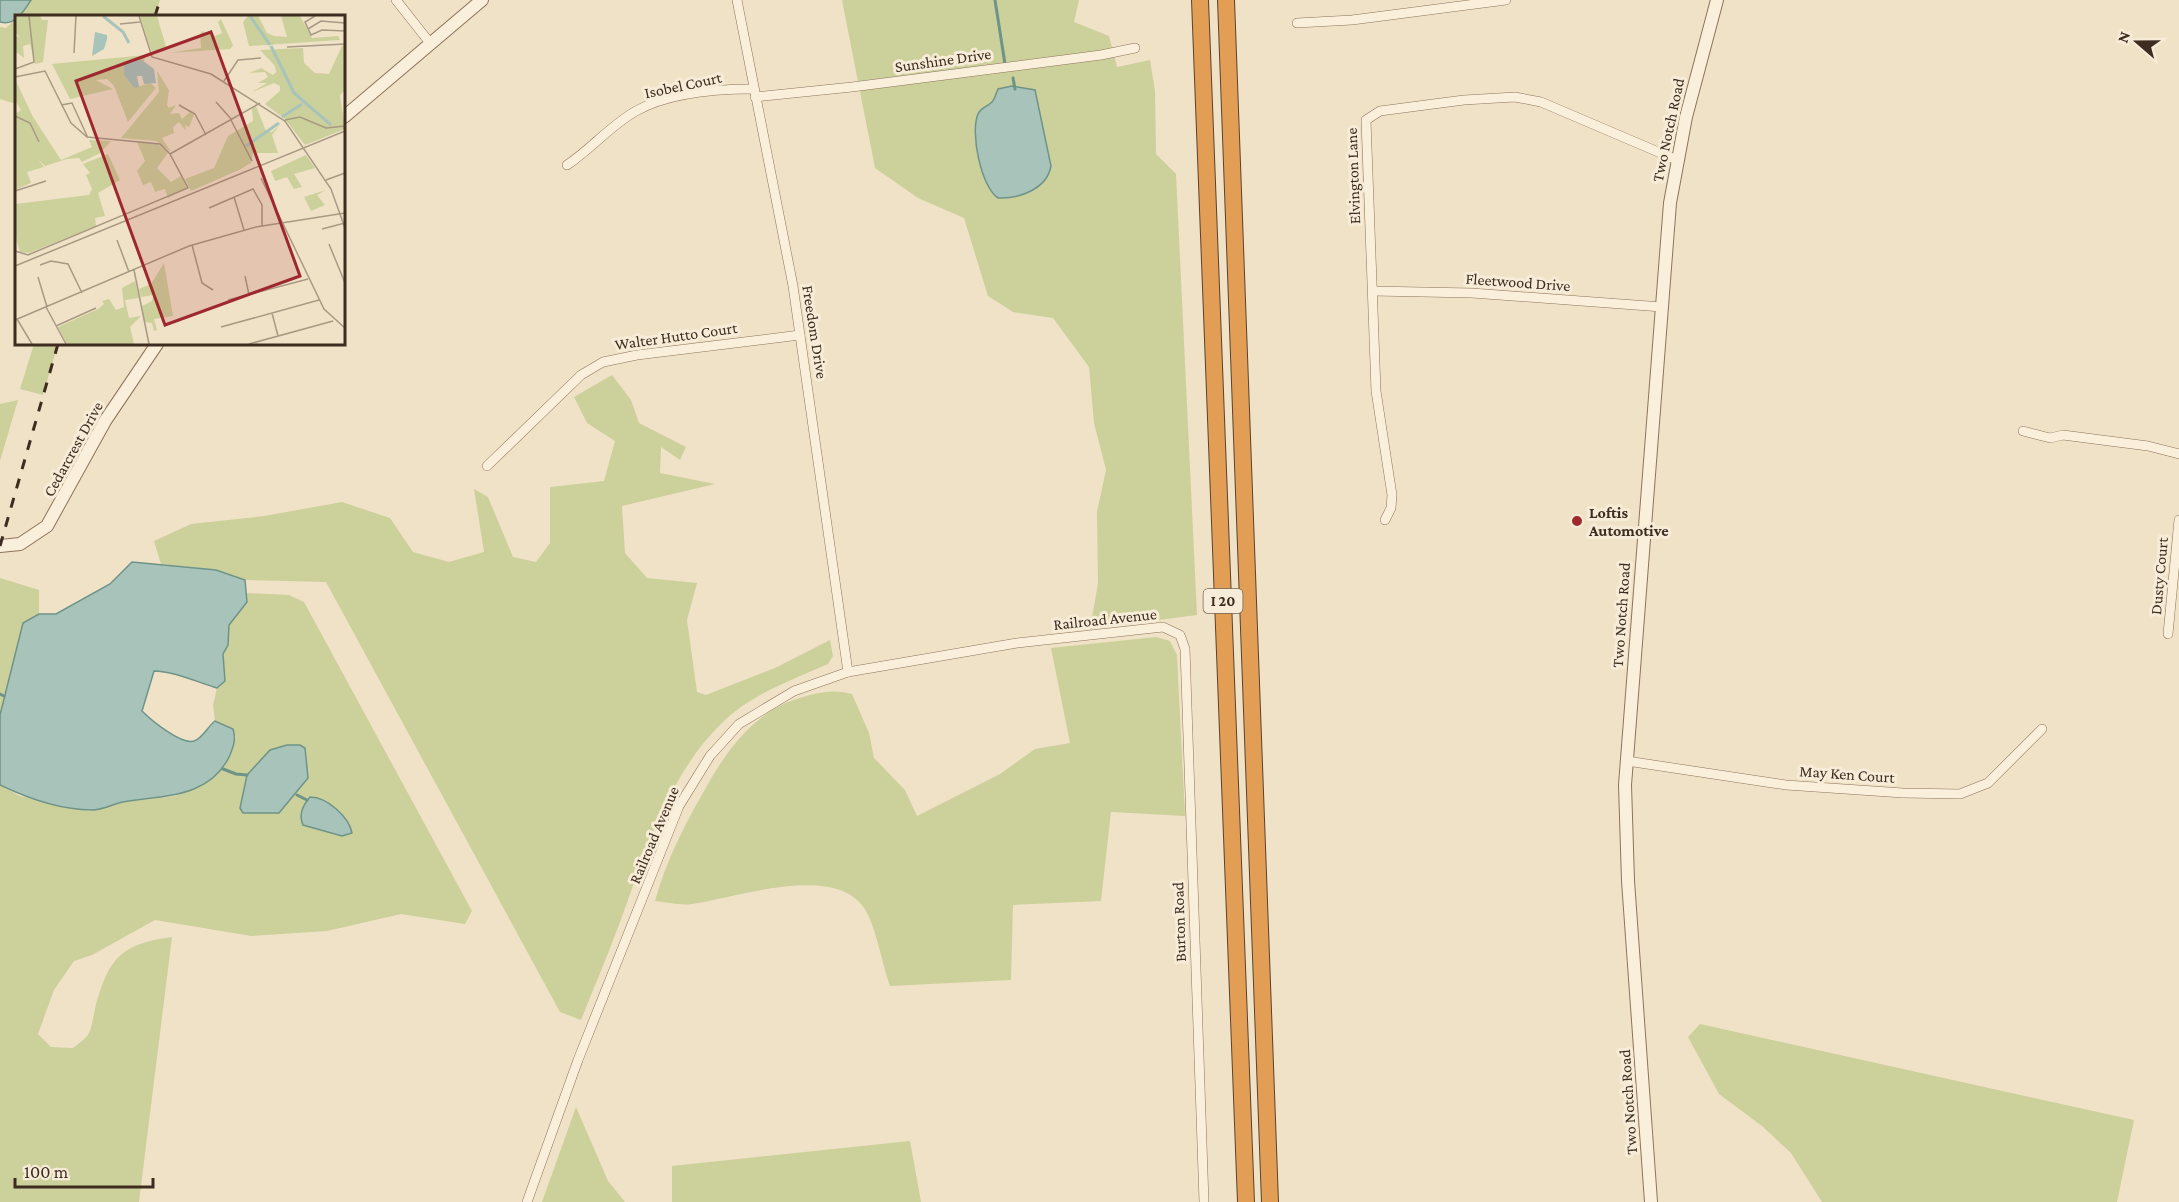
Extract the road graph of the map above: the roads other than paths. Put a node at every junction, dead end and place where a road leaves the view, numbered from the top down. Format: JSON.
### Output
{"nodes":[{"id":1,"x":396,"y":0,"type":"edge"},
{"id":2,"x":482,"y":0,"type":"edge"},
{"id":3,"x":737,"y":0,"type":"edge"},
{"id":4,"x":1200,"y":0,"type":"edge"},
{"id":5,"x":1226,"y":0,"type":"edge"},
{"id":6,"x":1506,"y":0,"type":"edge"},
{"id":7,"x":1717,"y":0,"type":"edge"},
{"id":8,"x":1297,"y":23,"type":"dead end"},
{"id":9,"x":430,"y":43,"type":"junction"},
{"id":10,"x":1135,"y":48,"type":"dead end"},
{"id":11,"x":754,"y":93,"type":"junction"},
{"id":12,"x":345,"y":116,"type":"edge"},
{"id":13,"x":1677,"y":160,"type":"junction"},
{"id":14,"x":567,"y":165,"type":"dead end"},
{"id":15,"x":1373,"y":291,"type":"junction"},
{"id":16,"x":1662,"y":307,"type":"junction"},
{"id":17,"x":801,"y":335,"type":"junction"},
{"id":18,"x":156,"y":345,"type":"edge"},
{"id":19,"x":2022,"y":431,"type":"dead end"},
{"id":20,"x":2179,"y":454,"type":"edge"},
{"id":21,"x":487,"y":466,"type":"dead end"},
{"id":22,"x":1386,"y":520,"type":"dead end"},
{"id":23,"x":2179,"y":520,"type":"edge"},
{"id":24,"x":0,"y":546,"type":"edge"},
{"id":25,"x":2168,"y":634,"type":"dead end"},
{"id":26,"x":1183,"y":640,"type":"joint"},
{"id":27,"x":848,"y":672,"type":"junction"},
{"id":28,"x":2042,"y":729,"type":"dead end"},
{"id":29,"x":1627,"y":761,"type":"junction"},
{"id":30,"x":527,"y":1202,"type":"edge"},
{"id":31,"x":1204,"y":1202,"type":"edge"},
{"id":32,"x":1246,"y":1202,"type":"edge"},
{"id":33,"x":1270,"y":1202,"type":"edge"},
{"id":34,"x":1651,"y":1202,"type":"edge"}],
"edges":[{"from":1,"to":9,"type":"street"},
{"from":2,"to":9,"type":"street"},
{"from":3,"to":11,"type":"street","name":"Freedom Drive"},
{"from":4,"to":32,"type":"highway","number":"I 20"},
{"from":5,"to":33,"type":"highway","number":"I 20"},
{"from":6,"to":8,"type":"street"},
{"from":7,"to":13,"type":"street","name":"Two Notch Road"},
{"from":9,"to":12,"type":"street"},
{"from":10,"to":11,"type":"street","name":"Sunshine Drive"},
{"from":11,"to":14,"type":"street","name":"Isobel Court"},
{"from":11,"to":17,"type":"street","name":"Freedom Drive"},
{"from":13,"to":15,"type":"street","name":"Elvington Lane"},
{"from":13,"to":16,"type":"street","name":"Two Notch Road"},
{"from":15,"to":16,"type":"street","name":"Fleetwood Drive"},
{"from":15,"to":22,"type":"street","name":"Elvington Lane"},
{"from":16,"to":29,"type":"street","name":"Two Notch Road"},
{"from":17,"to":21,"type":"street","name":"Walter Hutto Court"},
{"from":17,"to":27,"type":"street","name":"Freedom Drive"},
{"from":18,"to":24,"type":"street","name":"Cedarcrest Drive"},
{"from":19,"to":20,"type":"street"},
{"from":23,"to":25,"type":"street","name":"Dusty Court"},
{"from":26,"to":27,"type":"street","name":"Railroad Avenue"},
{"from":26,"to":31,"type":"street","name":"Burton Road"},
{"from":27,"to":30,"type":"street","name":"Railroad Avenue"},
{"from":28,"to":29,"type":"street","name":"May Ken Court"},
{"from":29,"to":34,"type":"street","name":"Two Notch Road"}]}
